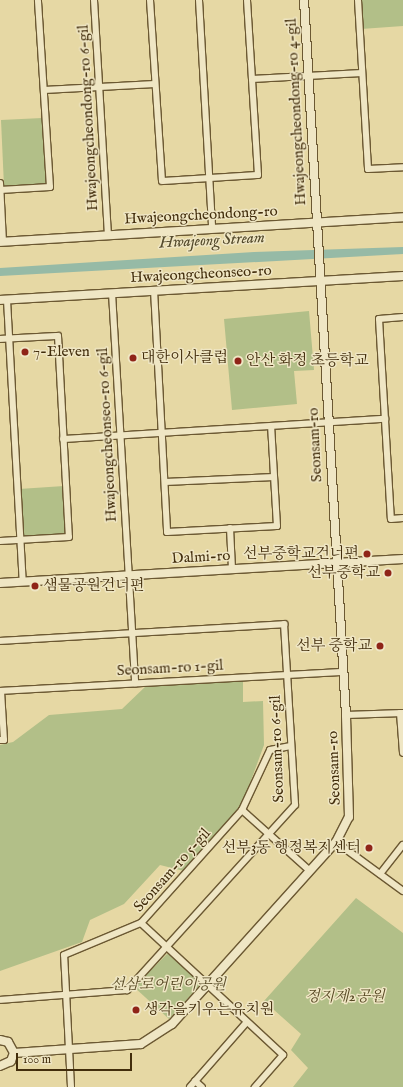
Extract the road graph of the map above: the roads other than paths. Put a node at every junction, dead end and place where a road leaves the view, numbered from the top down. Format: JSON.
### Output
{"nodes":[{"id":1,"x":38,"y":0,"type":"edge"},
{"id":2,"x":94,"y":0,"type":"edge"},
{"id":3,"x":150,"y":0,"type":"edge"},
{"id":4,"x":199,"y":0,"type":"edge"},
{"id":5,"x":247,"y":0,"type":"edge"},
{"id":6,"x":304,"y":0,"type":"edge"},
{"id":7,"x":358,"y":0,"type":"edge"},
{"id":8,"x":362,"y":73,"type":"junction"},
{"id":9,"x":308,"y":76,"type":"junction"},
{"id":10,"x":252,"y":80,"type":"junction"},
{"id":11,"x":155,"y":84,"type":"junction"},
{"id":12,"x":100,"y":87,"type":"junction"},
{"id":13,"x":44,"y":90,"type":"junction"},
{"id":14,"x":403,"y":167,"type":"edge"},
{"id":15,"x":209,"y":178,"type":"junction"},
{"id":16,"x":0,"y":183,"type":"edge"},
{"id":17,"x":0,"y":190,"type":"edge"},
{"id":18,"x":403,"y":217,"type":"edge"},
{"id":19,"x":317,"y":222,"type":"junction"},
{"id":20,"x":212,"y":228,"type":"junction"},
{"id":21,"x":108,"y":234,"type":"junction"},
{"id":22,"x":2,"y":242,"type":"edge"},
{"id":23,"x":320,"y":266,"type":"joint"},
{"id":24,"x":403,"y":276,"type":"edge"},
{"id":25,"x":321,"y":281,"type":"junction"},
{"id":26,"x":154,"y":290,"type":"junction"},
{"id":27,"x":112,"y":293,"type":"junction"},
{"id":28,"x":4,"y":300,"type":"edge"},
{"id":29,"x":403,"y":317,"type":"edge"},
{"id":30,"x":0,"y":339,"type":"edge"},
{"id":31,"x":10,"y":339,"type":"junction"},
{"id":32,"x":385,"y":419,"type":"junction"},
{"id":33,"x":327,"y":423,"type":"junction"},
{"id":34,"x":271,"y":426,"type":"junction"},
{"id":35,"x":162,"y":433,"type":"junction"},
{"id":36,"x":120,"y":436,"type":"junction"},
{"id":37,"x":63,"y":439,"type":"junction"},
{"id":38,"x":274,"y":477,"type":"junction"},
{"id":39,"x":165,"y":482,"type":"junction"},
{"id":40,"x":403,"y":518,"type":"edge"},
{"id":41,"x":230,"y":528,"type":"junction"},
{"id":42,"x":21,"y":540,"type":"junction"},
{"id":43,"x":0,"y":541,"type":"edge"},
{"id":44,"x":403,"y":559,"type":"edge"},
{"id":45,"x":335,"y":563,"type":"junction"},
{"id":46,"x":232,"y":569,"type":"junction"},
{"id":47,"x":129,"y":575,"type":"junction"},
{"id":48,"x":23,"y":582,"type":"junction"},
{"id":49,"x":0,"y":583,"type":"edge"},
{"id":50,"x":132,"y":633,"type":"junction"},
{"id":51,"x":0,"y":641,"type":"edge"},
{"id":52,"x":342,"y":672,"type":"junction"},
{"id":53,"x":287,"y":675,"type":"junction"},
{"id":54,"x":135,"y":683,"type":"junction"},
{"id":55,"x":1,"y":691,"type":"edge"},
{"id":56,"x":401,"y":713,"type":"edge"},
{"id":57,"x":346,"y":715,"type":"junction"},
{"id":58,"x":0,"y":740,"type":"edge"},
{"id":59,"x":291,"y":746,"type":"junction"},
{"id":60,"x":403,"y":753,"type":"edge"},
{"id":61,"x":242,"y":810,"type":"junction"},
{"id":62,"x":269,"y":834,"type":"junction"},
{"id":63,"x":336,"y":842,"type":"junction"},
{"id":64,"x":403,"y":845,"type":"edge"},
{"id":65,"x":310,"y":871,"type":"junction"},
{"id":66,"x":380,"y":874,"type":"junction"},
{"id":67,"x":403,"y":891,"type":"edge"},
{"id":68,"x":141,"y":924,"type":"junction"},
{"id":69,"x":166,"y":946,"type":"junction"},
{"id":70,"x":207,"y":986,"type":"junction"},
{"id":71,"x":66,"y":995,"type":"junction"},
{"id":72,"x":0,"y":1000,"type":"edge"},
{"id":73,"x":247,"y":1022,"type":"junction"},
{"id":74,"x":0,"y":1040,"type":"edge"},
{"id":75,"x":69,"y":1050,"type":"junction"},
{"id":76,"x":14,"y":1053,"type":"junction"},
{"id":77,"x":0,"y":1066,"type":"edge"},
{"id":78,"x":195,"y":1081,"type":"junction"},
{"id":79,"x":71,"y":1087,"type":"edge"},
{"id":80,"x":190,"y":1087,"type":"edge"},
{"id":81,"x":202,"y":1087,"type":"edge"},
{"id":82,"x":255,"y":1087,"type":"edge"}],
"edges":[{"from":1,"to":13,"type":"street"},
{"from":2,"to":12,"type":"street","name":"Hwajeongcheondong-ro 6-gil"},
{"from":3,"to":11,"type":"street"},
{"from":4,"to":15,"type":"street"},
{"from":5,"to":10,"type":"street"},
{"from":6,"to":9,"type":"street","name":"Hwajeongcheondong-ro 4-gil"},
{"from":7,"to":8,"type":"street"},
{"from":8,"to":9,"type":"street"},
{"from":8,"to":14,"type":"street"},
{"from":9,"to":10,"type":"street"},
{"from":9,"to":19,"type":"street","name":"Hwajeongcheondong-ro 4-gil"},
{"from":10,"to":15,"type":"street"},
{"from":11,"to":12,"type":"street"},
{"from":11,"to":15,"type":"street"},
{"from":12,"to":13,"type":"street"},
{"from":12,"to":21,"type":"street","name":"Hwajeongcheondong-ro 6-gil"},
{"from":13,"to":17,"type":"street"},
{"from":15,"to":20,"type":"street"},
{"from":16,"to":17,"type":"street"},
{"from":17,"to":22,"type":"street"},
{"from":18,"to":19,"type":"street","name":"Hwajeongcheondong-ro"},
{"from":19,"to":20,"type":"street","name":"Hwajeongcheondong-ro"},
{"from":19,"to":23,"type":"street","name":"Hwajeongcheondong-ro 4-gil"},
{"from":20,"to":21,"type":"street","name":"Hwajeongcheondong-ro"},
{"from":21,"to":22,"type":"street","name":"Hwajeongcheondong-ro"},
{"from":23,"to":25,"type":"street","name":"Seonsam-ro"},
{"from":24,"to":25,"type":"street","name":"Hwajeongcheonseo-ro"},
{"from":25,"to":26,"type":"street","name":"Hwajeongcheonseo-ro"},
{"from":25,"to":33,"type":"street","name":"Seonsam-ro"},
{"from":26,"to":27,"type":"street","name":"Hwajeongcheonseo-ro"},
{"from":26,"to":35,"type":"street"},
{"from":27,"to":28,"type":"street","name":"Hwajeongcheonseo-ro"},
{"from":27,"to":36,"type":"street","name":"Hwajeongcheonseo-ro 6-gil"},
{"from":28,"to":31,"type":"street"},
{"from":29,"to":32,"type":"street"},
{"from":30,"to":31,"type":"street"},
{"from":31,"to":37,"type":"street"},
{"from":31,"to":42,"type":"street"},
{"from":32,"to":33,"type":"street"},
{"from":32,"to":40,"type":"street"},
{"from":33,"to":34,"type":"street"},
{"from":33,"to":45,"type":"street","name":"Seonsam-ro"},
{"from":34,"to":35,"type":"street"},
{"from":34,"to":38,"type":"street"},
{"from":35,"to":36,"type":"street"},
{"from":35,"to":39,"type":"street"},
{"from":36,"to":37,"type":"street"},
{"from":36,"to":47,"type":"street","name":"Hwajeongcheonseo-ro 6-gil"},
{"from":37,"to":42,"type":"street"},
{"from":38,"to":39,"type":"street"},
{"from":38,"to":41,"type":"street"},
{"from":39,"to":41,"type":"street"},
{"from":41,"to":46,"type":"street"},
{"from":42,"to":43,"type":"street"},
{"from":42,"to":48,"type":"street"},
{"from":44,"to":45,"type":"street","name":"Dalmi-ro"},
{"from":45,"to":46,"type":"street","name":"Dalmi-ro"},
{"from":45,"to":52,"type":"street","name":"Seonsam-ro"},
{"from":46,"to":47,"type":"street","name":"Dalmi-ro"},
{"from":47,"to":48,"type":"street","name":"Dalmi-ro"},
{"from":47,"to":50,"type":"street","name":"Hwajeongcheonseo-ro 6-gil"},
{"from":48,"to":49,"type":"street","name":"Dalmi-ro"},
{"from":50,"to":51,"type":"street","name":"Seonsam-ro 6-gil"},
{"from":50,"to":53,"type":"street","name":"Seonsam-ro 6-gil"},
{"from":50,"to":54,"type":"street","name":"Hwajeongcheonseo-ro 6-gil"},
{"from":52,"to":53,"type":"street","name":"Seonsam-ro 1-gil"},
{"from":52,"to":57,"type":"street","name":"Seonsam-ro"},
{"from":53,"to":54,"type":"street","name":"Seonsam-ro 1-gil"},
{"from":53,"to":59,"type":"street","name":"Seonsam-ro 6-gil"},
{"from":54,"to":55,"type":"street","name":"Seonsam-ro 1-gil"},
{"from":55,"to":58,"type":"street"},
{"from":56,"to":57,"type":"street"},
{"from":56,"to":60,"type":"street"},
{"from":57,"to":63,"type":"street","name":"Seonsam-ro"},
{"from":59,"to":61,"type":"street","name":"Seonsam-ro 5-gil"},
{"from":59,"to":62,"type":"street","name":"Seonsam-ro 6-gil"},
{"from":61,"to":62,"type":"street"},
{"from":61,"to":68,"type":"street","name":"Seonsam-ro 5-gil"},
{"from":62,"to":65,"type":"street"},
{"from":62,"to":69,"type":"street","name":"Seonsam-ro 6-gil"},
{"from":63,"to":65,"type":"street","name":"Seonsam-ro"},
{"from":63,"to":66,"type":"street"},
{"from":64,"to":66,"type":"street"},
{"from":65,"to":70,"type":"street","name":"Seonsam-ro"},
{"from":66,"to":67,"type":"street"},
{"from":68,"to":69,"type":"street"},
{"from":68,"to":71,"type":"street","name":"Seonsam-ro 5-gil"},
{"from":69,"to":70,"type":"street"},
{"from":69,"to":71,"type":"street","name":"Seonsam-ro 6-gil"},
{"from":70,"to":73,"type":"street"},
{"from":70,"to":75,"type":"street","name":"Seonsam-ro"},
{"from":71,"to":72,"type":"street","name":"Seonsam-ro 6-gil"},
{"from":71,"to":75,"type":"street","name":"Seonsam-ro 5-gil"},
{"from":73,"to":78,"type":"street"},
{"from":73,"to":82,"type":"street"},
{"from":74,"to":76,"type":"street"},
{"from":75,"to":76,"type":"street","name":"Seonsam-ro"},
{"from":75,"to":79,"type":"street","name":"Seonsam-ro 5-gil"},
{"from":76,"to":77,"type":"street"},
{"from":78,"to":80,"type":"street"},
{"from":78,"to":81,"type":"street"}]}
